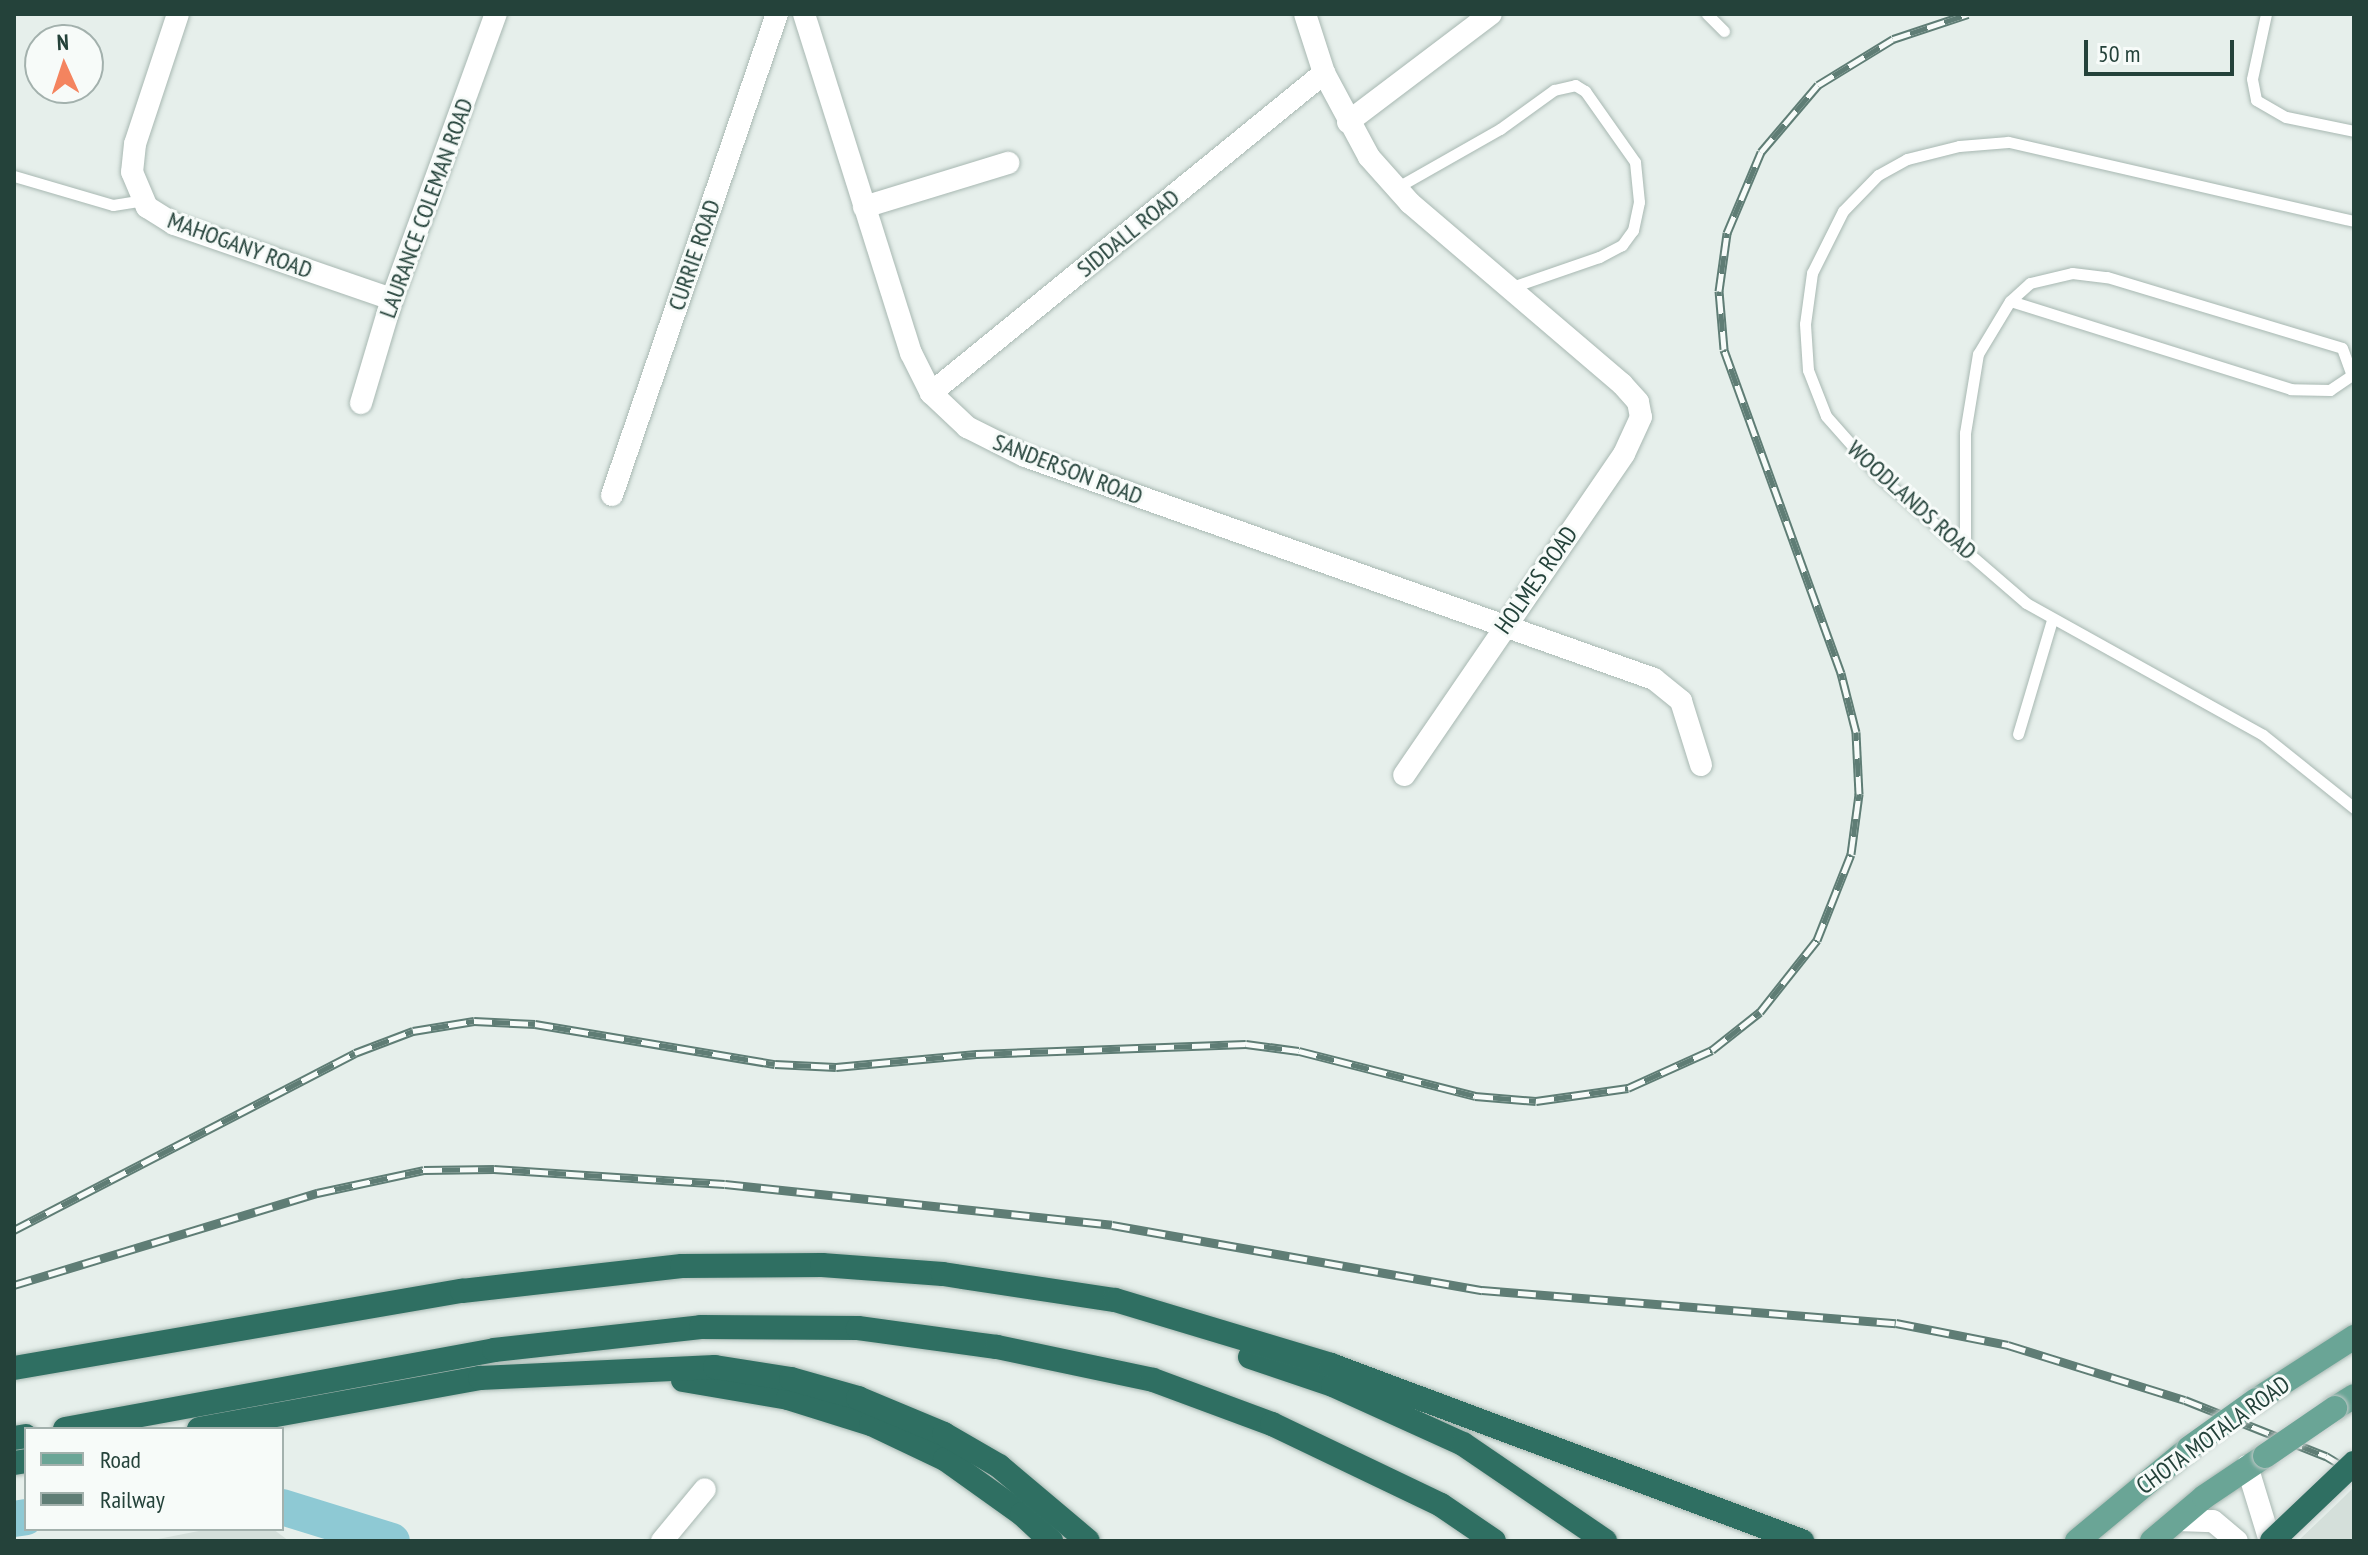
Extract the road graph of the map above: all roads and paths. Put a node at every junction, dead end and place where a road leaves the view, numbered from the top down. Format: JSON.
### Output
{"nodes":[{"id":1,"x":178,"y":14,"type":"edge"},
{"id":2,"x":496,"y":14,"type":"edge"},
{"id":3,"x":777,"y":14,"type":"edge"},
{"id":4,"x":804,"y":14,"type":"edge"},
{"id":5,"x":1305,"y":14,"type":"edge"},
{"id":6,"x":1491,"y":14,"type":"edge"},
{"id":7,"x":1707,"y":14,"type":"edge"},
{"id":8,"x":2266,"y":14,"type":"edge"},
{"id":9,"x":1724,"y":31,"type":"dead end"},
{"id":10,"x":1324,"y":73,"type":"junction"},
{"id":11,"x":1348,"y":122,"type":"junction"},
{"id":12,"x":2354,"y":131,"type":"edge"},
{"id":13,"x":1008,"y":163,"type":"dead end"},
{"id":14,"x":14,"y":176,"type":"edge"},
{"id":15,"x":1396,"y":188,"type":"junction"},
{"id":16,"x":143,"y":200,"type":"junction"},
{"id":17,"x":864,"y":207,"type":"junction"},
{"id":18,"x":2354,"y":221,"type":"edge"},
{"id":19,"x":1509,"y":288,"type":"junction"},
{"id":20,"x":392,"y":299,"type":"junction"},
{"id":21,"x":2010,"y":301,"type":"junction"},
{"id":22,"x":931,"y":393,"type":"junction"},
{"id":23,"x":361,"y":403,"type":"dead end"},
{"id":24,"x":612,"y":495,"type":"dead end"},
{"id":25,"x":1965,"y":548,"type":"junction"},
{"id":26,"x":2052,"y":620,"type":"junction"},
{"id":27,"x":1504,"y":626,"type":"junction"},
{"id":28,"x":2018,"y":734,"type":"dead end"},
{"id":29,"x":1701,"y":765,"type":"dead end"},
{"id":30,"x":1404,"y":775,"type":"dead end"},
{"id":31,"x":2354,"y":808,"type":"edge"},
{"id":32,"x":943,"y":1274,"type":"junction"},
{"id":33,"x":2354,"y":1337,"type":"edge"},
{"id":34,"x":14,"y":1368,"type":"edge"},
{"id":35,"x":595,"y":1370,"type":"junction"},
{"id":36,"x":2344,"y":1402,"type":"edge"},
{"id":37,"x":76,"y":1427,"type":"edge"},
{"id":38,"x":210,"y":1427,"type":"edge"},
{"id":39,"x":2256,"y":1461,"type":"junction"},
{"id":40,"x":2354,"y":1463,"type":"edge"},
{"id":41,"x":705,"y":1489,"type":"dead end"},
{"id":42,"x":2177,"y":1520,"type":"junction"},
{"id":43,"x":662,"y":1541,"type":"edge"},
{"id":44,"x":1051,"y":1541,"type":"edge"},
{"id":45,"x":1088,"y":1541,"type":"edge"},
{"id":46,"x":1494,"y":1541,"type":"edge"},
{"id":47,"x":1605,"y":1541,"type":"edge"},
{"id":48,"x":1800,"y":1541,"type":"edge"},
{"id":49,"x":2077,"y":1541,"type":"edge"},
{"id":50,"x":2152,"y":1541,"type":"edge"},
{"id":51,"x":2237,"y":1541,"type":"edge"},
{"id":52,"x":2271,"y":1541,"type":"edge"}],
"edges":[{"from":1,"to":16,"type":"street","name":"MAHOGANY ROAD"},
{"from":2,"to":20,"type":"street","name":"LAURANCE COLEMAN ROAD"},
{"from":3,"to":24,"type":"street","name":"CURRIE ROAD"},
{"from":4,"to":17,"type":"street","name":"SANDERSON ROAD"},
{"from":5,"to":10,"type":"street"},
{"from":6,"to":11,"type":"street"},
{"from":7,"to":9,"type":"lane"},
{"from":8,"to":12,"type":"lane"},
{"from":10,"to":11,"type":"street"},
{"from":10,"to":22,"type":"street","name":"SIDDALL ROAD"},
{"from":11,"to":15,"type":"street"},
{"from":13,"to":17,"type":"street"},
{"from":14,"to":16,"type":"lane"},
{"from":15,"to":19,"type":"street"},
{"from":15,"to":19,"type":"lane"},
{"from":16,"to":20,"type":"street","name":"MAHOGANY ROAD"},
{"from":17,"to":22,"type":"street","name":"SANDERSON ROAD"},
{"from":18,"to":25,"type":"lane","name":"WOODLANDS ROAD"},
{"from":19,"to":27,"type":"street","name":"HOLMES ROAD"},
{"from":20,"to":23,"type":"street","name":"LAURANCE COLEMAN ROAD"},
{"from":21,"to":21,"type":"lane"},
{"from":21,"to":25,"type":"lane"},
{"from":22,"to":27,"type":"street","name":"SANDERSON ROAD"},
{"from":25,"to":26,"type":"lane","name":"WOODLANDS ROAD"},
{"from":26,"to":28,"type":"lane"},
{"from":26,"to":31,"type":"lane","name":"WOODLANDS ROAD"},
{"from":27,"to":29,"type":"street","name":"SANDERSON ROAD"},
{"from":27,"to":30,"type":"street","name":"HOLMES ROAD"},
{"from":32,"to":34,"type":"highway"},
{"from":32,"to":47,"type":"highway"},
{"from":32,"to":48,"type":"highway"},
{"from":33,"to":49,"type":"main road","name":"CHOTA MOTALA ROAD","bridge":true},
{"from":35,"to":38,"type":"highway"},
{"from":35,"to":44,"type":"highway"},
{"from":35,"to":45,"type":"highway"},
{"from":36,"to":39,"type":"main road","name":"CHOTA MOTALA ROAD","bridge":true},
{"from":37,"to":46,"type":"highway"},
{"from":39,"to":42,"type":"main road","name":"CHOTA MOTALA ROAD"},
{"from":39,"to":52,"type":"street"},
{"from":40,"to":52,"type":"highway","bridge":true},
{"from":41,"to":43,"type":"street"},
{"from":42,"to":50,"type":"main road","name":"CHOTA MOTALA ROAD"},
{"from":42,"to":51,"type":"street"}]}
